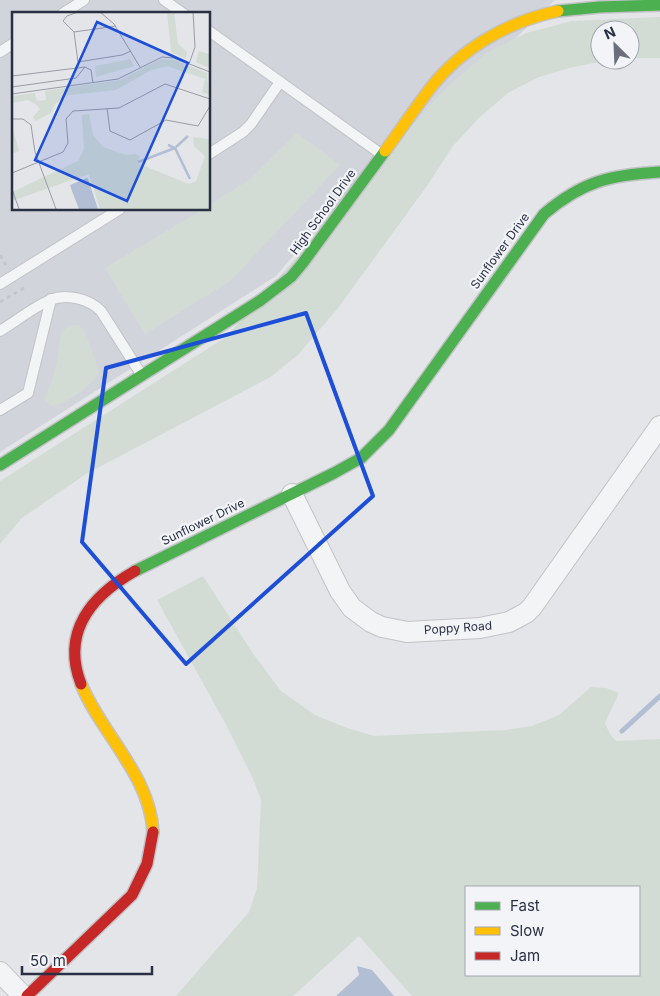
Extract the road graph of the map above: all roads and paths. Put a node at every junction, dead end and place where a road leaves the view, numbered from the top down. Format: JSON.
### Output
{"nodes":[{"id":1,"x":84,"y":0,"type":"edge"},
{"id":2,"x":164,"y":0,"type":"edge"},
{"id":3,"x":660,"y":5,"type":"edge"},
{"id":4,"x":65,"y":12,"type":"edge"},
{"id":5,"x":181,"y":12,"type":"edge"},
{"id":6,"x":210,"y":32,"type":"edge"},
{"id":7,"x":12,"y":44,"type":"edge"},
{"id":8,"x":0,"y":52,"type":"edge"},
{"id":9,"x":280,"y":82,"type":"junction"},
{"id":10,"x":210,"y":153,"type":"edge"},
{"id":11,"x":382,"y":154,"type":"junction"},
{"id":12,"x":660,"y":172,"type":"edge"},
{"id":13,"x":118,"y":210,"type":"edge"},
{"id":14,"x":0,"y":255,"type":"edge"},
{"id":15,"x":8,"y":268,"type":"dead end"},
{"id":16,"x":0,"y":284,"type":"edge"},
{"id":17,"x":24,"y":288,"type":"dead end"},
{"id":18,"x":51,"y":299,"type":"junction"},
{"id":19,"x":0,"y":302,"type":"edge"},
{"id":20,"x":0,"y":331,"type":"edge"},
{"id":21,"x":142,"y":376,"type":"junction"},
{"id":22,"x":0,"y":410,"type":"edge"},
{"id":23,"x":660,"y":426,"type":"edge"},
{"id":24,"x":0,"y":465,"type":"edge"},
{"id":25,"x":292,"y":494,"type":"junction"},
{"id":26,"x":0,"y":972,"type":"edge"},
{"id":27,"x":23,"y":996,"type":"edge"},
{"id":28,"x":27,"y":996,"type":"edge"}],
"edges":[{"from":1,"to":4,"type":"lane"},
{"from":2,"to":5,"type":"lane"},
{"from":3,"to":11,"type":"street","name":"High School Drive"},
{"from":6,"to":9,"type":"lane"},
{"from":7,"to":8,"type":"lane"},
{"from":9,"to":10,"type":"lane"},
{"from":9,"to":11,"type":"lane"},
{"from":11,"to":21,"type":"street","name":"High School Drive"},
{"from":12,"to":25,"type":"street","name":"Sunflower Drive"},
{"from":13,"to":16,"type":"lane"},
{"from":14,"to":15,"type":"path"},
{"from":17,"to":19,"type":"path"},
{"from":18,"to":20,"type":"lane"},
{"from":18,"to":21,"type":"lane"},
{"from":18,"to":22,"type":"lane"},
{"from":21,"to":24,"type":"street","name":"High School Drive"},
{"from":23,"to":25,"type":"street","name":"Poppy Road"},
{"from":25,"to":28,"type":"street","name":"Sunflower Drive"},
{"from":26,"to":27,"type":"street"}]}
